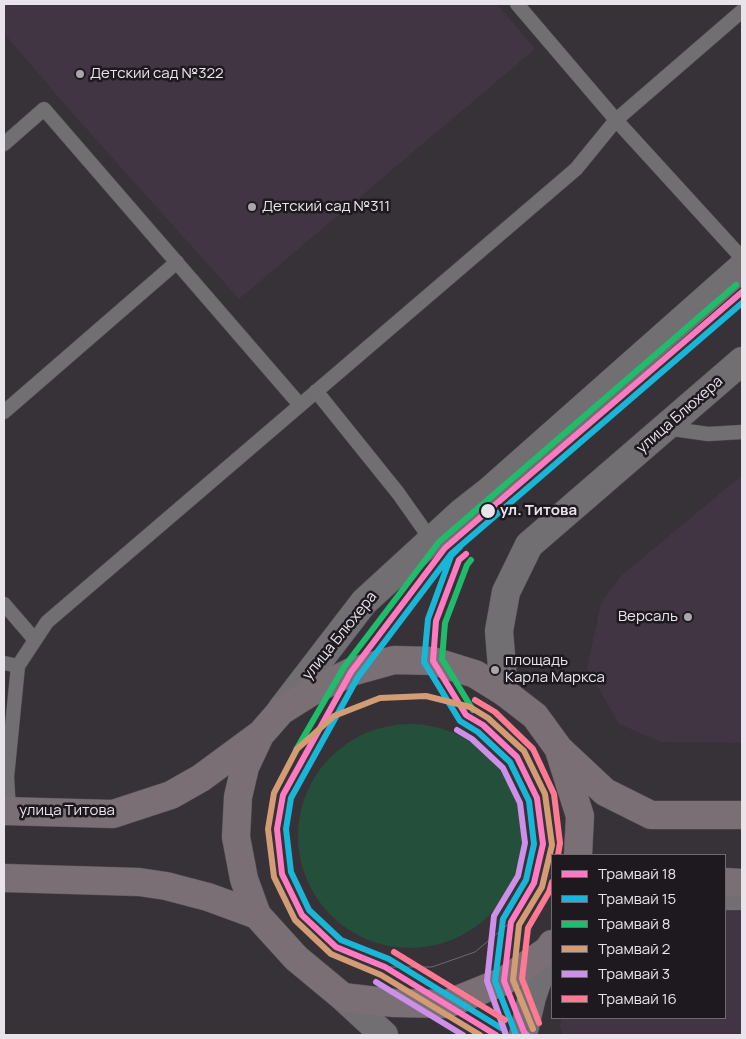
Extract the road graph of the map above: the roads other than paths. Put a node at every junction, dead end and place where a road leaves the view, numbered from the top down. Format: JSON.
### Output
{"nodes":[{"id":1,"x":517,"y":4,"type":"edge"},
{"id":2,"x":742,"y":11,"type":"edge"},
{"id":3,"x":616,"y":120,"type":"junction"},
{"id":4,"x":4,"y":144,"type":"edge"},
{"id":5,"x":742,"y":258,"type":"edge"},
{"id":6,"x":177,"y":262,"type":"junction"},
{"id":7,"x":742,"y":268,"type":"edge"},
{"id":8,"x":742,"y":361,"type":"edge"},
{"id":9,"x":316,"y":391,"type":"junction"},
{"id":10,"x":300,"y":405,"type":"junction"},
{"id":11,"x":4,"y":412,"type":"edge"},
{"id":12,"x":665,"y":428,"type":"junction"},
{"id":13,"x":742,"y":432,"type":"edge"},
{"id":14,"x":432,"y":541,"type":"junction"},
{"id":15,"x":4,"y":604,"type":"edge"},
{"id":16,"x":35,"y":640,"type":"junction"},
{"id":17,"x":4,"y":663,"type":"edge"},
{"id":18,"x":18,"y":666,"type":"junction"},
{"id":19,"x":504,"y":692,"type":"junction"},
{"id":20,"x":280,"y":711,"type":"junction"},
{"id":21,"x":260,"y":735,"type":"junction"},
{"id":22,"x":559,"y":749,"type":"junction"},
{"id":23,"x":6,"y":811,"type":"edge"},
{"id":24,"x":742,"y":815,"type":"edge"},
{"id":25,"x":578,"y":854,"type":"edge"},
{"id":26,"x":4,"y":878,"type":"edge"},
{"id":27,"x":726,"y":882,"type":"edge"},
{"id":28,"x":742,"y":883,"type":"edge"},
{"id":29,"x":726,"y":903,"type":"edge"},
{"id":30,"x":742,"y":903,"type":"edge"},
{"id":31,"x":257,"y":915,"type":"junction"},
{"id":32,"x":550,"y":947,"type":"edge"},
{"id":33,"x":343,"y":997,"type":"junction"},
{"id":34,"x":384,"y":1035,"type":"edge"},
{"id":35,"x":523,"y":1035,"type":"edge"}],
"edges":[{"from":1,"to":3,"type":"lane"},
{"from":2,"to":3,"type":"lane"},
{"from":3,"to":5,"type":"lane"},
{"from":3,"to":9,"type":"lane"},
{"from":4,"to":6,"type":"lane"},
{"from":6,"to":10,"type":"lane"},
{"from":6,"to":11,"type":"lane"},
{"from":7,"to":14,"type":"street","name":"улица Блюхера"},
{"from":8,"to":12,"type":"street","name":"улица Блюхера"},
{"from":9,"to":10,"type":"lane"},
{"from":9,"to":14,"type":"lane"},
{"from":10,"to":16,"type":"lane"},
{"from":12,"to":13,"type":"lane"},
{"from":12,"to":19,"type":"street","name":"улица Блюхера"},
{"from":14,"to":20,"type":"street","name":"улица Блюхера"},
{"from":15,"to":16,"type":"lane"},
{"from":16,"to":18,"type":"lane"},
{"from":17,"to":18,"type":"lane"},
{"from":18,"to":23,"type":"lane"},
{"from":19,"to":20,"type":"main road"},
{"from":19,"to":22,"type":"main road"},
{"from":20,"to":21,"type":"main road"},
{"from":21,"to":23,"type":"main road","name":"улица Титова"},
{"from":21,"to":31,"type":"main road"},
{"from":22,"to":24,"type":"main road"},
{"from":22,"to":25,"type":"main road"},
{"from":26,"to":31,"type":"main road"},
{"from":27,"to":28,"type":"main road"},
{"from":29,"to":30,"type":"lane"},
{"from":31,"to":33,"type":"main road"},
{"from":32,"to":33,"type":"main road"},
{"from":32,"to":35,"type":"street"},
{"from":33,"to":34,"type":"street"}]}
